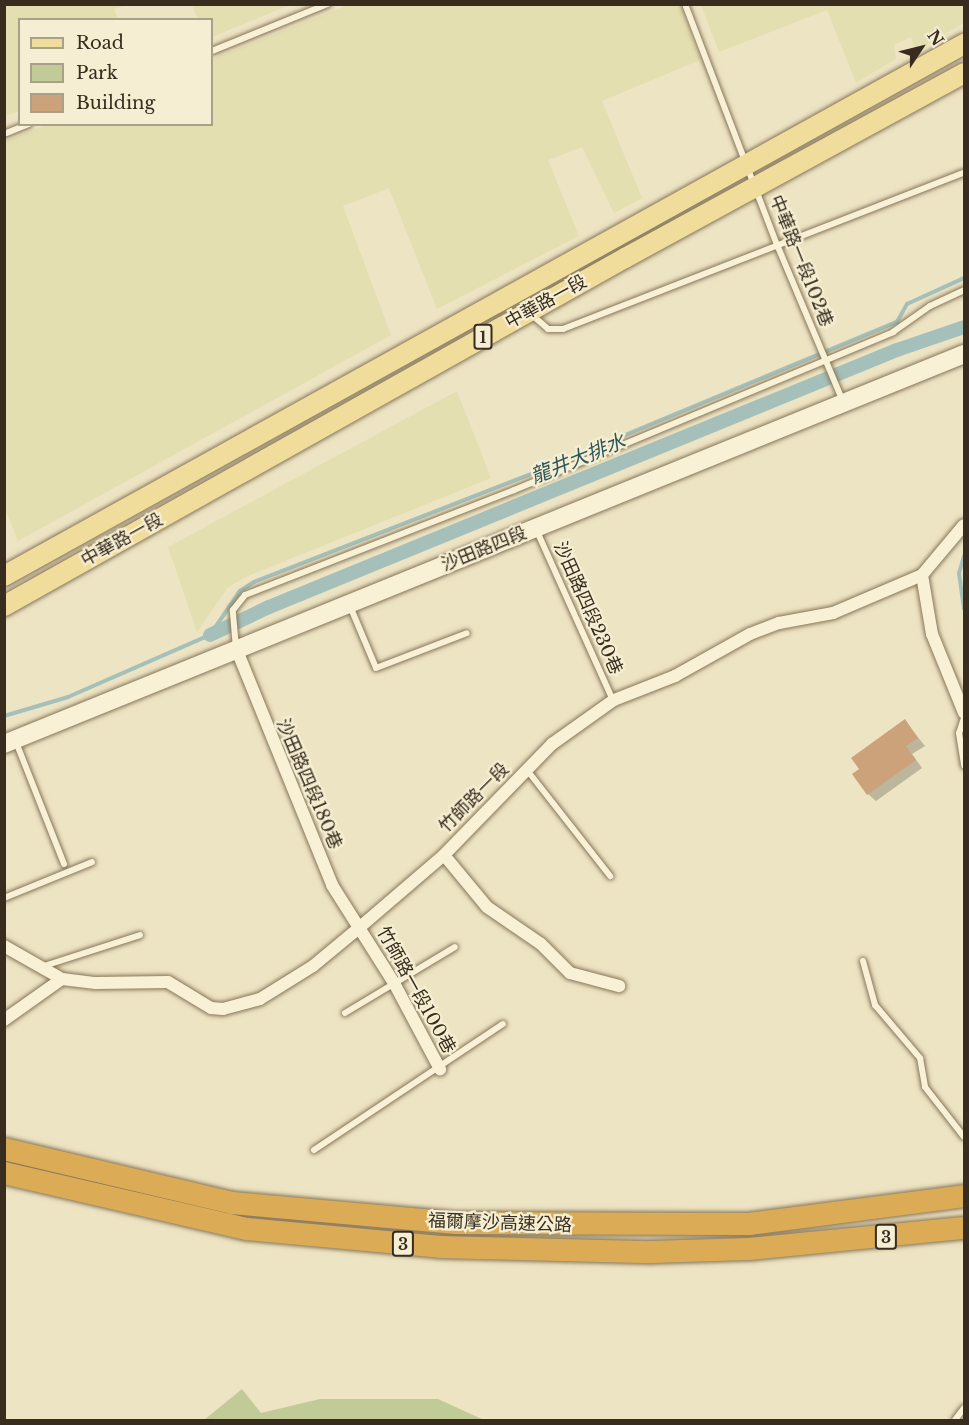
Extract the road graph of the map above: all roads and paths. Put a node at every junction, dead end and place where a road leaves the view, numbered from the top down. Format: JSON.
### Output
{"nodes":[{"id":1,"x":328,"y":4,"type":"edge"},
{"id":2,"x":685,"y":4,"type":"edge"},
{"id":3,"x":964,"y":44,"type":"edge"},
{"id":4,"x":213,"y":51,"type":"edge"},
{"id":5,"x":964,"y":74,"type":"edge"},
{"id":6,"x":23,"y":126,"type":"edge"},
{"id":7,"x":4,"y":134,"type":"edge"},
{"id":8,"x":746,"y":162,"type":"junction"},
{"id":9,"x":964,"y":173,"type":"edge"},
{"id":10,"x":756,"y":189,"type":"junction"},
{"id":11,"x":778,"y":247,"type":"junction"},
{"id":12,"x":964,"y":290,"type":"edge"},
{"id":13,"x":529,"y":312,"type":"junction"},
{"id":14,"x":964,"y":354,"type":"edge"},
{"id":15,"x":825,"y":361,"type":"junction"},
{"id":16,"x":840,"y":396,"type":"junction"},
{"id":17,"x":964,"y":525,"type":"edge"},
{"id":18,"x":536,"y":528,"type":"junction"},
{"id":19,"x":4,"y":576,"type":"edge"},
{"id":20,"x":922,"y":576,"type":"junction"},
{"id":21,"x":348,"y":603,"type":"junction"},
{"id":22,"x":4,"y":606,"type":"edge"},
{"id":23,"x":467,"y":633,"type":"dead end"},
{"id":24,"x":236,"y":648,"type":"junction"},
{"id":25,"x":614,"y":700,"type":"junction"},
{"id":26,"x":964,"y":713,"type":"edge"},
{"id":27,"x":964,"y":718,"type":"edge"},
{"id":28,"x":10,"y":742,"type":"edge"},
{"id":29,"x":964,"y":766,"type":"edge"},
{"id":30,"x":527,"y":770,"type":"junction"},
{"id":31,"x":444,"y":855,"type":"junction"},
{"id":32,"x":92,"y":862,"type":"dead end"},
{"id":33,"x":64,"y":864,"type":"dead end"},
{"id":34,"x":610,"y":876,"type":"dead end"},
{"id":35,"x":4,"y":898,"type":"edge"},
{"id":36,"x":360,"y":927,"type":"junction"},
{"id":37,"x":140,"y":935,"type":"dead end"},
{"id":38,"x":4,"y":946,"type":"edge"},
{"id":39,"x":455,"y":947,"type":"dead end"},
{"id":40,"x":863,"y":961,"type":"dead end"},
{"id":41,"x":38,"y":968,"type":"junction"},
{"id":42,"x":62,"y":979,"type":"junction"},
{"id":43,"x":394,"y":982,"type":"junction"},
{"id":44,"x":619,"y":986,"type":"dead end"},
{"id":45,"x":345,"y":1013,"type":"dead end"},
{"id":46,"x":4,"y":1020,"type":"edge"},
{"id":47,"x":503,"y":1024,"type":"dead end"},
{"id":48,"x":440,"y":1069,"type":"junction"},
{"id":49,"x":964,"y":1137,"type":"edge"},
{"id":50,"x":4,"y":1149,"type":"edge"},
{"id":51,"x":314,"y":1150,"type":"dead end"},
{"id":52,"x":4,"y":1173,"type":"edge"},
{"id":53,"x":964,"y":1196,"type":"edge"},
{"id":54,"x":964,"y":1228,"type":"edge"},
{"id":55,"x":964,"y":1408,"type":"edge"},
{"id":56,"x":955,"y":1420,"type":"edge"}],
"edges":[{"from":1,"to":4,"type":"lane"},
{"from":2,"to":8,"type":"lane","name":"中華路一段102巷"},
{"from":3,"to":8,"type":"main road","name":"中華路一段","number":"1"},
{"from":5,"to":10,"type":"main road","name":"中華路一段","number":"1"},
{"from":6,"to":7,"type":"lane"},
{"from":8,"to":10,"type":"lane","name":"中華路一段102巷"},
{"from":8,"to":19,"type":"main road","name":"中華路一段","number":"1"},
{"from":9,"to":11,"type":"lane"},
{"from":10,"to":11,"type":"lane","name":"中華路一段102巷"},
{"from":10,"to":13,"type":"main road","name":"中華路一段","number":"1"},
{"from":11,"to":13,"type":"lane"},
{"from":11,"to":15,"type":"lane","name":"中華路一段102巷"},
{"from":12,"to":15,"type":"lane"},
{"from":13,"to":22,"type":"main road","name":"中華路一段","number":"1"},
{"from":14,"to":16,"type":"street","name":"沙田路四段"},
{"from":15,"to":16,"type":"lane","name":"中華路一段102巷"},
{"from":15,"to":24,"type":"lane"},
{"from":16,"to":18,"type":"street","name":"沙田路四段"},
{"from":17,"to":20,"type":"street","name":"竹師路一段"},
{"from":18,"to":21,"type":"street","name":"沙田路四段"},
{"from":18,"to":25,"type":"lane","name":"沙田路四段230巷"},
{"from":20,"to":25,"type":"street","name":"竹師路一段"},
{"from":20,"to":26,"type":"street"},
{"from":21,"to":23,"type":"lane"},
{"from":21,"to":24,"type":"street","name":"沙田路四段"},
{"from":24,"to":28,"type":"street","name":"沙田路四段"},
{"from":24,"to":36,"type":"street","name":"沙田路四段180巷"},
{"from":25,"to":30,"type":"street","name":"竹師路一段"},
{"from":27,"to":29,"type":"lane"},
{"from":28,"to":33,"type":"lane"},
{"from":30,"to":31,"type":"street","name":"竹師路一段"},
{"from":30,"to":34,"type":"lane"},
{"from":31,"to":36,"type":"street","name":"竹師路一段"},
{"from":31,"to":44,"type":"street"},
{"from":32,"to":35,"type":"lane"},
{"from":36,"to":42,"type":"street","name":"竹師路一段"},
{"from":36,"to":43,"type":"street","name":"竹師路一段100巷"},
{"from":37,"to":41,"type":"lane"},
{"from":38,"to":41,"type":"street","name":"竹師路一段"},
{"from":39,"to":43,"type":"lane"},
{"from":40,"to":49,"type":"lane"},
{"from":41,"to":42,"type":"street","name":"竹師路一段"},
{"from":42,"to":46,"type":"street"},
{"from":43,"to":45,"type":"lane"},
{"from":43,"to":48,"type":"street","name":"竹師路一段100巷"},
{"from":47,"to":48,"type":"lane"},
{"from":48,"to":51,"type":"lane"},
{"from":50,"to":53,"type":"highway","name":"福爾摩沙高速公路","number":"3"},
{"from":52,"to":54,"type":"highway","name":"福爾摩沙高速公路","number":"3"},
{"from":55,"to":56,"type":"lane"}]}
